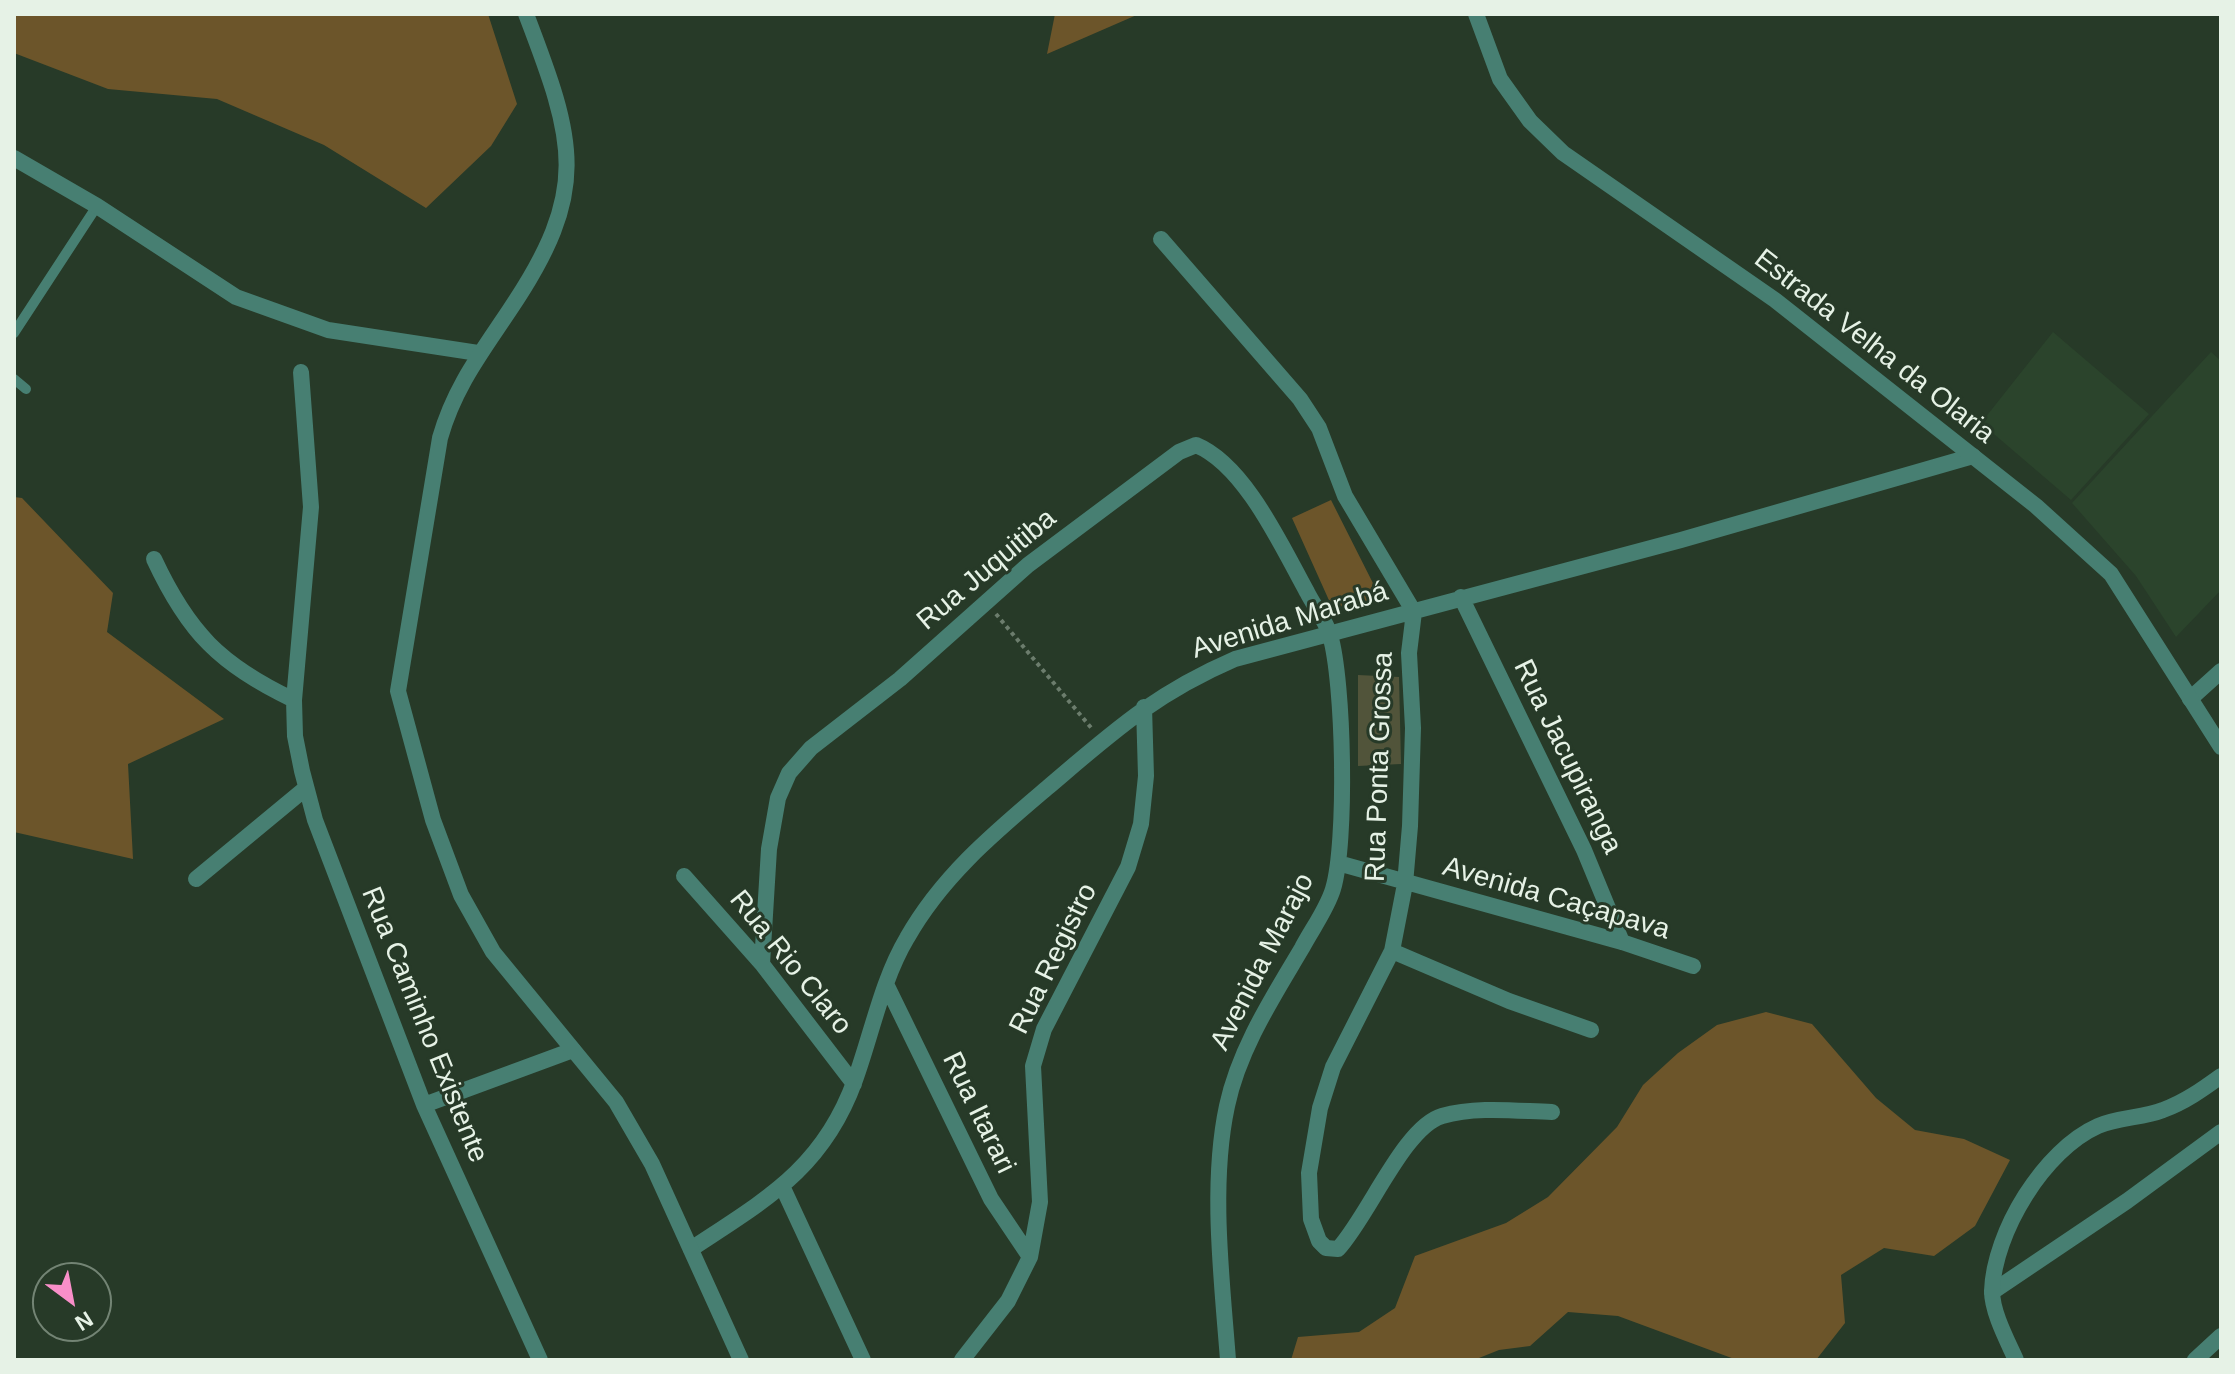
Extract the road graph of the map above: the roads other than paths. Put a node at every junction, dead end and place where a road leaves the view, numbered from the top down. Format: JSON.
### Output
{"nodes":[{"id":1,"x":526,"y":14,"type":"edge"},
{"id":2,"x":1476,"y":14,"type":"edge"},
{"id":3,"x":14,"y":158,"type":"edge"},
{"id":4,"x":97,"y":206,"type":"junction"},
{"id":5,"x":1161,"y":239,"type":"dead end"},
{"id":6,"x":14,"y":333,"type":"edge"},
{"id":7,"x":478,"y":353,"type":"junction"},
{"id":8,"x":301,"y":372,"type":"dead end"},
{"id":9,"x":14,"y":379,"type":"edge"},
{"id":10,"x":26,"y":389,"type":"dead end"},
{"id":11,"x":1973,"y":456,"type":"junction"},
{"id":12,"x":154,"y":559,"type":"dead end"},
{"id":13,"x":1461,"y":597,"type":"junction"},
{"id":14,"x":1414,"y":612,"type":"junction"},
{"id":15,"x":1330,"y":634,"type":"junction"},
{"id":16,"x":2221,"y":671,"type":"edge"},
{"id":17,"x":2190,"y":699,"type":"junction"},
{"id":18,"x":294,"y":700,"type":"junction"},
{"id":19,"x":1144,"y":707,"type":"junction"},
{"id":20,"x":2221,"y":747,"type":"edge"},
{"id":21,"x":306,"y":788,"type":"junction"},
{"id":22,"x":1338,"y":863,"type":"junction"},
{"id":23,"x":684,"y":876,"type":"dead end"},
{"id":24,"x":196,"y":879,"type":"dead end"},
{"id":25,"x":1405,"y":884,"type":"junction"},
{"id":26,"x":1622,"y":942,"type":"junction"},
{"id":27,"x":1392,"y":951,"type":"junction"},
{"id":28,"x":762,"y":964,"type":"junction"},
{"id":29,"x":1693,"y":966,"type":"dead end"},
{"id":30,"x":887,"y":986,"type":"junction"},
{"id":31,"x":1591,"y":1030,"type":"dead end"},
{"id":32,"x":573,"y":1050,"type":"junction"},
{"id":33,"x":2221,"y":1076,"type":"edge"},
{"id":34,"x":854,"y":1084,"type":"junction"},
{"id":35,"x":424,"y":1105,"type":"junction"},
{"id":36,"x":1552,"y":1112,"type":"dead end"},
{"id":37,"x":2221,"y":1132,"type":"edge"},
{"id":38,"x":783,"y":1188,"type":"junction"},
{"id":39,"x":691,"y":1249,"type":"junction"},
{"id":40,"x":1030,"y":1257,"type":"junction"},
{"id":41,"x":1992,"y":1292,"type":"junction"},
{"id":42,"x":2221,"y":1336,"type":"edge"},
{"id":43,"x":540,"y":1360,"type":"edge"},
{"id":44,"x":741,"y":1360,"type":"edge"},
{"id":45,"x":863,"y":1360,"type":"edge"},
{"id":46,"x":962,"y":1360,"type":"edge"},
{"id":47,"x":1228,"y":1360,"type":"edge"},
{"id":48,"x":2016,"y":1360,"type":"edge"},
{"id":49,"x":2195,"y":1360,"type":"edge"}],
"edges":[{"from":1,"to":7,"type":"street"},
{"from":2,"to":11,"type":"street","name":"Estrada Velha da Olaria"},
{"from":3,"to":4,"type":"street"},
{"from":4,"to":6,"type":"lane"},
{"from":4,"to":7,"type":"street"},
{"from":5,"to":14,"type":"street"},
{"from":7,"to":32,"type":"street"},
{"from":8,"to":18,"type":"street","name":"Rua Caminho Existente"},
{"from":9,"to":10,"type":"lane"},
{"from":11,"to":13,"type":"street","name":"Avenida Marabá"},
{"from":11,"to":17,"type":"street","name":"Estrada Velha da Olaria"},
{"from":12,"to":18,"type":"street"},
{"from":13,"to":14,"type":"street","name":"Avenida Marabá"},
{"from":13,"to":26,"type":"street","name":"Rua Jacupiranga"},
{"from":14,"to":15,"type":"street","name":"Avenida Marabá"},
{"from":14,"to":25,"type":"street","name":"Rua Ponta Grossa"},
{"from":15,"to":19,"type":"street","name":"Avenida Marabá"},
{"from":15,"to":22,"type":"street","name":"Avenida Marajo"},
{"from":15,"to":28,"type":"street","name":"Rua Juquitiba"},
{"from":16,"to":17,"type":"street"},
{"from":17,"to":20,"type":"street","name":"Estrada Velha da Olaria"},
{"from":18,"to":21,"type":"street","name":"Rua Caminho Existente"},
{"from":19,"to":30,"type":"street","name":"Avenida Marabá"},
{"from":19,"to":40,"type":"street","name":"Rua Registro"},
{"from":21,"to":24,"type":"street"},
{"from":21,"to":35,"type":"street","name":"Rua Caminho Existente"},
{"from":22,"to":25,"type":"street","name":"Avenida Caçapava"},
{"from":22,"to":47,"type":"street","name":"Avenida Marajo"},
{"from":23,"to":28,"type":"street","name":"Rua Rio Claro"},
{"from":25,"to":26,"type":"street","name":"Avenida Caçapava"},
{"from":25,"to":27,"type":"street","name":"Rua Ponta Grossa"},
{"from":26,"to":29,"type":"street","name":"Avenida Caçapava"},
{"from":27,"to":31,"type":"street"},
{"from":27,"to":36,"type":"street","name":"Rua Ponta Grossa"},
{"from":28,"to":34,"type":"street","name":"Rua Rio Claro"},
{"from":30,"to":34,"type":"street","name":"Avenida Marabá"},
{"from":30,"to":40,"type":"street","name":"Rua Itarari"},
{"from":32,"to":35,"type":"street"},
{"from":32,"to":39,"type":"street"},
{"from":33,"to":41,"type":"street"},
{"from":34,"to":38,"type":"street","name":"Avenida Marabá"},
{"from":35,"to":43,"type":"street","name":"Rua Caminho Existente"},
{"from":37,"to":41,"type":"street"},
{"from":38,"to":39,"type":"street","name":"Avenida Marabá"},
{"from":38,"to":45,"type":"street"},
{"from":39,"to":44,"type":"street"},
{"from":40,"to":46,"type":"street","name":"Rua Registro"},
{"from":41,"to":48,"type":"street"},
{"from":42,"to":49,"type":"street"}]}
